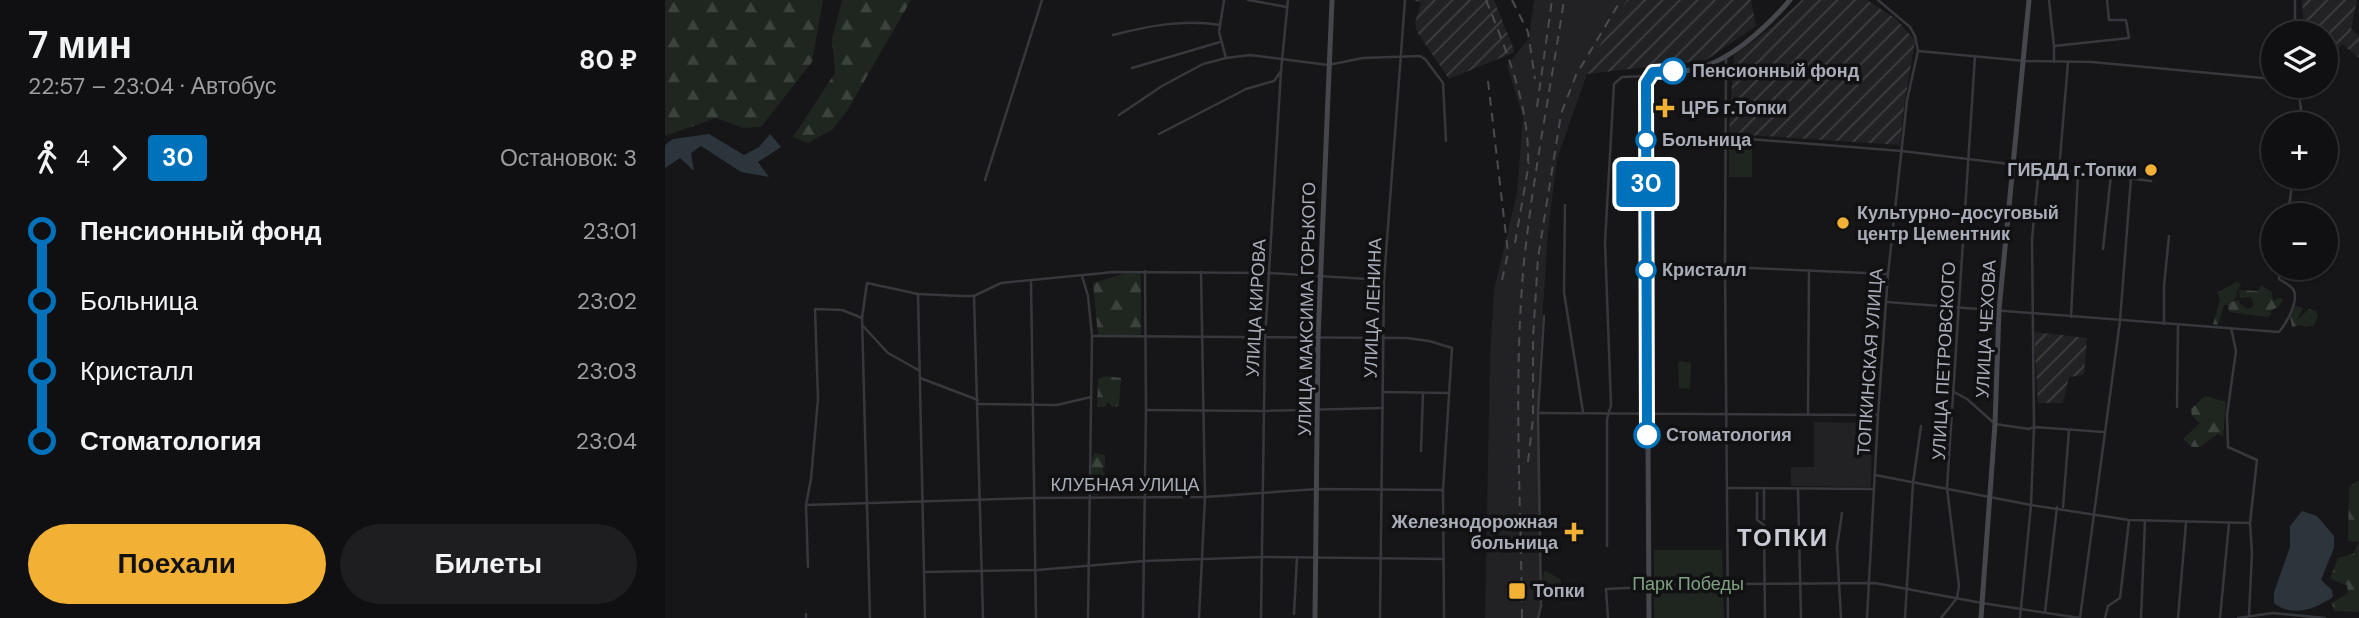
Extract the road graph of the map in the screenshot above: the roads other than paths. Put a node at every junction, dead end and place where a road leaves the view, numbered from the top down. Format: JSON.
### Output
{"nodes":[{"id":1,"x":1042,"y":0,"type":"edge"},
{"id":2,"x":1224,"y":0,"type":"edge"},
{"id":3,"x":1248,"y":0,"type":"edge"},
{"id":4,"x":1288,"y":0,"type":"edge"},
{"id":5,"x":1332,"y":0,"type":"edge"},
{"id":6,"x":1405,"y":0,"type":"edge"},
{"id":7,"x":1790,"y":0,"type":"edge"},
{"id":8,"x":1878,"y":0,"type":"edge"},
{"id":9,"x":2029,"y":0,"type":"edge"},
{"id":10,"x":2049,"y":0,"type":"edge"},
{"id":11,"x":2106,"y":0,"type":"edge"},
{"id":12,"x":2295,"y":0,"type":"edge"},
{"id":13,"x":1287,"y":7,"type":"junction"},
{"id":14,"x":2295,"y":21,"type":"edge"},
{"id":15,"x":1220,"y":25,"type":"junction"},
{"id":16,"x":1113,"y":35,"type":"dead end"},
{"id":17,"x":1220,"y":42,"type":"junction"},
{"id":18,"x":2054,"y":46,"type":"junction"},
{"id":19,"x":1918,"y":51,"type":"junction"},
{"id":20,"x":1725,"y":55,"type":"junction"},
{"id":21,"x":1401,"y":56,"type":"junction"},
{"id":22,"x":1975,"y":56,"type":"junction"},
{"id":23,"x":1226,"y":58,"type":"junction"},
{"id":24,"x":1282,"y":60,"type":"junction"},
{"id":25,"x":2025,"y":61,"type":"junction"},
{"id":26,"x":2054,"y":62,"type":"junction"},
{"id":27,"x":2068,"y":62,"type":"junction"},
{"id":28,"x":1328,"y":65,"type":"junction"},
{"id":29,"x":1132,"y":68,"type":"dead end"},
{"id":30,"x":1281,"y":71,"type":"junction"},
{"id":31,"x":1649,"y":76,"type":"junction"},
{"id":32,"x":2261,"y":78,"type":"edge"},
{"id":33,"x":1119,"y":115,"type":"dead end"},
{"id":34,"x":1159,"y":134,"type":"dead end"},
{"id":35,"x":1724,"y":137,"type":"junction"},
{"id":36,"x":1445,"y":141,"type":"dead end"},
{"id":37,"x":1902,"y":151,"type":"junction"},
{"id":38,"x":1967,"y":160,"type":"junction"},
{"id":39,"x":2013,"y":164,"type":"junction"},
{"id":40,"x":2039,"y":169,"type":"junction"},
{"id":41,"x":2059,"y":170,"type":"junction"},
{"id":42,"x":2078,"y":173,"type":"junction"},
{"id":43,"x":2111,"y":175,"type":"junction"},
{"id":44,"x":2131,"y":178,"type":"junction"},
{"id":45,"x":985,"y":180,"type":"dead end"},
{"id":46,"x":2151,"y":181,"type":"dead end"},
{"id":47,"x":1565,"y":205,"type":"dead end"},
{"id":48,"x":2169,"y":236,"type":"dead end"},
{"id":49,"x":2103,"y":249,"type":"dead end"},
{"id":50,"x":1725,"y":267,"type":"junction"},
{"id":51,"x":1145,"y":270,"type":"junction"},
{"id":52,"x":1809,"y":270,"type":"junction"},
{"id":53,"x":1201,"y":271,"type":"junction"},
{"id":54,"x":1269,"y":273,"type":"junction"},
{"id":55,"x":1888,"y":274,"type":"junction"},
{"id":56,"x":1081,"y":275,"type":"junction"},
{"id":57,"x":1320,"y":276,"type":"junction"},
{"id":58,"x":1384,"y":280,"type":"junction"},
{"id":59,"x":2281,"y":280,"type":"edge"},
{"id":60,"x":1031,"y":281,"type":"junction"},
{"id":61,"x":918,"y":294,"type":"junction"},
{"id":62,"x":974,"y":296,"type":"junction"},
{"id":63,"x":1886,"y":302,"type":"junction"},
{"id":64,"x":1959,"y":308,"type":"junction"},
{"id":65,"x":1999,"y":310,"type":"junction"},
{"id":66,"x":2032,"y":315,"type":"junction"},
{"id":67,"x":1544,"y":316,"type":"dead end"},
{"id":68,"x":2071,"y":317,"type":"junction"},
{"id":69,"x":862,"y":318,"type":"junction"},
{"id":70,"x":2120,"y":321,"type":"junction"},
{"id":71,"x":2164,"y":324,"type":"junction"},
{"id":72,"x":2179,"y":325,"type":"junction"},
{"id":73,"x":862,"y":326,"type":"junction"},
{"id":74,"x":2231,"y":328,"type":"junction"},
{"id":75,"x":1092,"y":336,"type":"junction"},
{"id":76,"x":1144,"y":337,"type":"junction"},
{"id":77,"x":1203,"y":338,"type":"junction"},
{"id":78,"x":1265,"y":339,"type":"junction"},
{"id":79,"x":1318,"y":339,"type":"junction"},
{"id":80,"x":1383,"y":339,"type":"junction"},
{"id":81,"x":920,"y":371,"type":"junction"},
{"id":82,"x":920,"y":378,"type":"junction"},
{"id":83,"x":1383,"y":392,"type":"junction"},
{"id":84,"x":1954,"y":392,"type":"junction"},
{"id":85,"x":1423,"y":393,"type":"junction"},
{"id":86,"x":1449,"y":393,"type":"junction"},
{"id":87,"x":1091,"y":397,"type":"junction"},
{"id":88,"x":978,"y":402,"type":"junction"},
{"id":89,"x":1033,"y":406,"type":"junction"},
{"id":90,"x":2177,"y":407,"type":"dead end"},
{"id":91,"x":1383,"y":408,"type":"junction"},
{"id":92,"x":1146,"y":410,"type":"junction"},
{"id":93,"x":1203,"y":410,"type":"junction"},
{"id":94,"x":1319,"y":410,"type":"junction"},
{"id":95,"x":1264,"y":411,"type":"junction"},
{"id":96,"x":1583,"y":412,"type":"junction"},
{"id":97,"x":1538,"y":413,"type":"junction"},
{"id":98,"x":1609,"y":414,"type":"junction"},
{"id":99,"x":1647,"y":414,"type":"junction"},
{"id":100,"x":1727,"y":414,"type":"junction"},
{"id":101,"x":1808,"y":414,"type":"junction"},
{"id":102,"x":1878,"y":415,"type":"junction"},
{"id":103,"x":1995,"y":424,"type":"junction"},
{"id":104,"x":1921,"y":426,"type":"dead end"},
{"id":105,"x":2034,"y":427,"type":"junction"},
{"id":106,"x":2069,"y":430,"type":"junction"},
{"id":107,"x":2104,"y":432,"type":"junction"},
{"id":108,"x":1421,"y":451,"type":"dead end"},
{"id":109,"x":1875,"y":475,"type":"junction"},
{"id":110,"x":1913,"y":483,"type":"junction"},
{"id":111,"x":1383,"y":488,"type":"junction"},
{"id":112,"x":1728,"y":488,"type":"junction"},
{"id":113,"x":1764,"y":488,"type":"junction"},
{"id":114,"x":1947,"y":488,"type":"junction"},
{"id":115,"x":1317,"y":489,"type":"junction"},
{"id":116,"x":1798,"y":489,"type":"junction"},
{"id":117,"x":1874,"y":489,"type":"junction"},
{"id":118,"x":1444,"y":490,"type":"junction"},
{"id":119,"x":1261,"y":493,"type":"junction"},
{"id":120,"x":1757,"y":494,"type":"dead end"},
{"id":121,"x":1205,"y":497,"type":"junction"},
{"id":122,"x":1035,"y":498,"type":"junction"},
{"id":123,"x":1089,"y":498,"type":"junction"},
{"id":124,"x":1145,"y":498,"type":"junction"},
{"id":125,"x":1989,"y":498,"type":"junction"},
{"id":126,"x":981,"y":500,"type":"junction"},
{"id":127,"x":868,"y":503,"type":"junction"},
{"id":128,"x":924,"y":503,"type":"junction"},
{"id":129,"x":806,"y":505,"type":"junction"},
{"id":130,"x":2031,"y":505,"type":"junction"},
{"id":131,"x":2057,"y":508,"type":"junction"},
{"id":132,"x":2063,"y":508,"type":"junction"},
{"id":133,"x":1842,"y":513,"type":"dead end"},
{"id":134,"x":2095,"y":513,"type":"junction"},
{"id":135,"x":1764,"y":519,"type":"dead end"},
{"id":136,"x":2129,"y":520,"type":"junction"},
{"id":137,"x":2144,"y":522,"type":"junction"},
{"id":138,"x":2186,"y":523,"type":"junction"},
{"id":139,"x":2229,"y":523,"type":"junction"},
{"id":140,"x":2250,"y":523,"type":"junction"},
{"id":141,"x":1607,"y":546,"type":"dead end"},
{"id":142,"x":1262,"y":557,"type":"junction"},
{"id":143,"x":1297,"y":557,"type":"junction"},
{"id":144,"x":1317,"y":557,"type":"junction"},
{"id":145,"x":1203,"y":559,"type":"junction"},
{"id":146,"x":1444,"y":559,"type":"junction"},
{"id":147,"x":1380,"y":560,"type":"junction"},
{"id":148,"x":1145,"y":561,"type":"junction"},
{"id":149,"x":1088,"y":566,"type":"junction"},
{"id":150,"x":807,"y":567,"type":"dead end"},
{"id":151,"x":1037,"y":570,"type":"junction"},
{"id":152,"x":924,"y":572,"type":"junction"},
{"id":153,"x":982,"y":573,"type":"junction"},
{"id":154,"x":1839,"y":582,"type":"junction"},
{"id":155,"x":1727,"y":584,"type":"junction"},
{"id":156,"x":1763,"y":584,"type":"junction"},
{"id":157,"x":1801,"y":584,"type":"junction"},
{"id":158,"x":1870,"y":584,"type":"junction"},
{"id":159,"x":1650,"y":587,"type":"junction"},
{"id":160,"x":1908,"y":588,"type":"junction"},
{"id":161,"x":1957,"y":598,"type":"junction"},
{"id":162,"x":1982,"y":603,"type":"junction"},
{"id":163,"x":2021,"y":608,"type":"junction"},
{"id":164,"x":2045,"y":612,"type":"junction"},
{"id":165,"x":1294,"y":614,"type":"dead end"},
{"id":166,"x":2249,"y":615,"type":"junction"},
{"id":167,"x":870,"y":618,"type":"edge"},
{"id":168,"x":925,"y":618,"type":"edge"},
{"id":169,"x":983,"y":618,"type":"edge"},
{"id":170,"x":1037,"y":618,"type":"edge"},
{"id":171,"x":1088,"y":618,"type":"edge"},
{"id":172,"x":1143,"y":618,"type":"edge"},
{"id":173,"x":1199,"y":618,"type":"edge"},
{"id":174,"x":1261,"y":618,"type":"edge"},
{"id":175,"x":1315,"y":618,"type":"edge"},
{"id":176,"x":1380,"y":618,"type":"edge"},
{"id":177,"x":1444,"y":618,"type":"edge"},
{"id":178,"x":1538,"y":618,"type":"edge"},
{"id":179,"x":1608,"y":618,"type":"edge"},
{"id":180,"x":1649,"y":618,"type":"edge"},
{"id":181,"x":1728,"y":618,"type":"edge"},
{"id":182,"x":1765,"y":618,"type":"edge"},
{"id":183,"x":1801,"y":618,"type":"edge"},
{"id":184,"x":1841,"y":618,"type":"edge"},
{"id":185,"x":1867,"y":618,"type":"edge"},
{"id":186,"x":1905,"y":618,"type":"edge"},
{"id":187,"x":1941,"y":618,"type":"edge"},
{"id":188,"x":1981,"y":618,"type":"edge"},
{"id":189,"x":2020,"y":618,"type":"edge"},
{"id":190,"x":2080,"y":618,"type":"edge"},
{"id":191,"x":2105,"y":618,"type":"edge"},
{"id":192,"x":2141,"y":618,"type":"edge"},
{"id":193,"x":2178,"y":618,"type":"edge"},
{"id":194,"x":2220,"y":618,"type":"edge"},
{"id":195,"x":2238,"y":618,"type":"edge"},
{"id":196,"x":2325,"y":618,"type":"edge"}],
"edges":[{"from":1,"to":45,"type":"street"},
{"from":2,"to":15,"type":"street"},
{"from":3,"to":13,"type":"street"},
{"from":4,"to":13,"type":"street","name":"УЛИЦА КИРОВА"},
{"from":5,"to":28,"type":"street","name":"УЛИЦА МАКСИМА ГОРЬКОГО"},
{"from":6,"to":21,"type":"street","name":"УЛИЦА ЛЕНИНА"},
{"from":7,"to":20,"type":"street"},
{"from":8,"to":19,"type":"street"},
{"from":9,"to":25,"type":"street","name":"УЛИЦА ЧЕХОВА"},
{"from":10,"to":18,"type":"street"},
{"from":11,"to":18,"type":"street"},
{"from":12,"to":14,"type":"street"},
{"from":13,"to":24,"type":"street","name":"УЛИЦА КИРОВА"},
{"from":15,"to":16,"type":"street"},
{"from":15,"to":17,"type":"street"},
{"from":17,"to":23,"type":"street"},
{"from":17,"to":29,"type":"street"},
{"from":18,"to":26,"type":"street"},
{"from":19,"to":22,"type":"street"},
{"from":19,"to":37,"type":"street","name":"ТОПКИНСКАЯ УЛИЦА"},
{"from":20,"to":31,"type":"street"},
{"from":20,"to":35,"type":"street"},
{"from":21,"to":28,"type":"street"},
{"from":21,"to":36,"type":"street"},
{"from":21,"to":58,"type":"street","name":"УЛИЦА ЛЕНИНА"},
{"from":22,"to":25,"type":"street"},
{"from":22,"to":38,"type":"street","name":"УЛИЦА ПЕТРОВСКОГО"},
{"from":23,"to":24,"type":"street"},
{"from":23,"to":33,"type":"street"},
{"from":24,"to":28,"type":"street"},
{"from":24,"to":30,"type":"street","name":"УЛИЦА КИРОВА"},
{"from":25,"to":26,"type":"street"},
{"from":25,"to":39,"type":"street","name":"УЛИЦА ЧЕХОВА"},
{"from":26,"to":27,"type":"street"},
{"from":27,"to":32,"type":"street"},
{"from":27,"to":41,"type":"street"},
{"from":28,"to":57,"type":"street","name":"УЛИЦА МАКСИМА ГОРЬКОГО"},
{"from":30,"to":34,"type":"street"},
{"from":30,"to":54,"type":"street","name":"УЛИЦА КИРОВА"},
{"from":31,"to":98,"type":"street"},
{"from":31,"to":99,"type":"street"},
{"from":35,"to":37,"type":"street"},
{"from":35,"to":50,"type":"street"},
{"from":37,"to":38,"type":"street"},
{"from":37,"to":55,"type":"street","name":"ТОПКИНСКАЯ УЛИЦА"},
{"from":38,"to":39,"type":"street"},
{"from":38,"to":64,"type":"street","name":"УЛИЦА ПЕТРОВСКОГО"},
{"from":39,"to":40,"type":"street"},
{"from":39,"to":65,"type":"street","name":"УЛИЦА ЧЕХОВА"},
{"from":40,"to":41,"type":"street"},
{"from":40,"to":66,"type":"street"},
{"from":41,"to":42,"type":"street"},
{"from":42,"to":43,"type":"street"},
{"from":42,"to":68,"type":"street"},
{"from":43,"to":44,"type":"street"},
{"from":43,"to":49,"type":"street"},
{"from":44,"to":46,"type":"street"},
{"from":44,"to":70,"type":"street"},
{"from":47,"to":96,"type":"street"},
{"from":48,"to":71,"type":"street"},
{"from":50,"to":52,"type":"street"},
{"from":50,"to":100,"type":"street"},
{"from":51,"to":53,"type":"street"},
{"from":51,"to":56,"type":"street"},
{"from":51,"to":76,"type":"street"},
{"from":52,"to":55,"type":"street"},
{"from":52,"to":101,"type":"street"},
{"from":53,"to":54,"type":"street"},
{"from":53,"to":77,"type":"street"},
{"from":54,"to":57,"type":"street"},
{"from":54,"to":78,"type":"street","name":"УЛИЦА КИРОВА"},
{"from":55,"to":63,"type":"street","name":"ТОПКИНСКАЯ УЛИЦА"},
{"from":56,"to":60,"type":"street"},
{"from":56,"to":75,"type":"street"},
{"from":57,"to":58,"type":"street"},
{"from":57,"to":79,"type":"street","name":"УЛИЦА МАКСИМА ГОРЬКОГО"},
{"from":58,"to":80,"type":"street","name":"УЛИЦА ЛЕНИНА"},
{"from":59,"to":74,"type":"street"},
{"from":60,"to":62,"type":"street"},
{"from":60,"to":89,"type":"street"},
{"from":61,"to":62,"type":"street"},
{"from":61,"to":69,"type":"street"},
{"from":61,"to":81,"type":"street"},
{"from":62,"to":88,"type":"street"},
{"from":63,"to":64,"type":"street"},
{"from":63,"to":102,"type":"street","name":"ТОПКИНСКАЯ УЛИЦА"},
{"from":64,"to":65,"type":"street"},
{"from":64,"to":84,"type":"street","name":"УЛИЦА ПЕТРОВСКОГО"},
{"from":65,"to":66,"type":"street"},
{"from":65,"to":103,"type":"street","name":"УЛИЦА ЧЕХОВА"},
{"from":66,"to":68,"type":"street"},
{"from":66,"to":105,"type":"street"},
{"from":67,"to":97,"type":"street"},
{"from":68,"to":70,"type":"street"},
{"from":69,"to":73,"type":"street"},
{"from":69,"to":129,"type":"street"},
{"from":70,"to":71,"type":"street"},
{"from":70,"to":107,"type":"street"},
{"from":71,"to":72,"type":"street"},
{"from":72,"to":74,"type":"street"},
{"from":72,"to":90,"type":"street"},
{"from":73,"to":81,"type":"street"},
{"from":73,"to":127,"type":"street"},
{"from":74,"to":140,"type":"street"},
{"from":75,"to":76,"type":"street"},
{"from":75,"to":87,"type":"street"},
{"from":76,"to":77,"type":"street"},
{"from":76,"to":92,"type":"street"},
{"from":77,"to":78,"type":"street"},
{"from":77,"to":93,"type":"street"},
{"from":78,"to":79,"type":"street"},
{"from":78,"to":95,"type":"street","name":"УЛИЦА КИРОВА"},
{"from":79,"to":80,"type":"street"},
{"from":79,"to":94,"type":"street","name":"УЛИЦА МАКСИМА ГОРЬКОГО"},
{"from":80,"to":83,"type":"street","name":"УЛИЦА ЛЕНИНА"},
{"from":80,"to":86,"type":"street"},
{"from":81,"to":82,"type":"street"},
{"from":82,"to":88,"type":"street"},
{"from":82,"to":128,"type":"street"},
{"from":83,"to":85,"type":"street"},
{"from":83,"to":91,"type":"street","name":"УЛИЦА ЛЕНИНА"},
{"from":84,"to":103,"type":"street"},
{"from":84,"to":114,"type":"street","name":"УЛИЦА ПЕТРОВСКОГО"},
{"from":85,"to":86,"type":"street"},
{"from":85,"to":108,"type":"street"},
{"from":86,"to":118,"type":"street"},
{"from":87,"to":89,"type":"street"},
{"from":87,"to":123,"type":"street"},
{"from":88,"to":89,"type":"street"},
{"from":88,"to":126,"type":"street"},
{"from":89,"to":122,"type":"street"},
{"from":91,"to":94,"type":"street"},
{"from":91,"to":111,"type":"street","name":"УЛИЦА ЛЕНИНА"},
{"from":92,"to":93,"type":"street"},
{"from":92,"to":124,"type":"street"},
{"from":93,"to":95,"type":"street"},
{"from":93,"to":121,"type":"street"},
{"from":94,"to":95,"type":"street"},
{"from":94,"to":115,"type":"street","name":"УЛИЦА МАКСИМА ГОРЬКОГО"},
{"from":95,"to":119,"type":"street","name":"УЛИЦА КИРОВА"},
{"from":96,"to":97,"type":"street"},
{"from":96,"to":98,"type":"street"},
{"from":97,"to":178,"type":"street"},
{"from":98,"to":99,"type":"street"},
{"from":98,"to":141,"type":"street"},
{"from":99,"to":100,"type":"street"},
{"from":99,"to":159,"type":"street"},
{"from":100,"to":101,"type":"street"},
{"from":100,"to":112,"type":"street"},
{"from":101,"to":102,"type":"street"},
{"from":102,"to":109,"type":"street","name":"ТОПКИНСКАЯ УЛИЦА"},
{"from":103,"to":105,"type":"street"},
{"from":103,"to":125,"type":"street","name":"УЛИЦА ЧЕХОВА"},
{"from":104,"to":110,"type":"street"},
{"from":105,"to":106,"type":"street"},
{"from":105,"to":130,"type":"street"},
{"from":106,"to":107,"type":"street"},
{"from":106,"to":132,"type":"street"},
{"from":107,"to":134,"type":"street"},
{"from":109,"to":110,"type":"street"},
{"from":109,"to":117,"type":"street","name":"ТОПКИНСКАЯ УЛИЦА"},
{"from":110,"to":114,"type":"street"},
{"from":110,"to":160,"type":"street"},
{"from":111,"to":115,"type":"street","name":"КЛУБНАЯ УЛИЦА"},
{"from":111,"to":118,"type":"street","name":"КЛУБНАЯ УЛИЦА"},
{"from":111,"to":147,"type":"street","name":"УЛИЦА ЛЕНИНА"},
{"from":112,"to":113,"type":"street"},
{"from":112,"to":155,"type":"street"},
{"from":113,"to":116,"type":"street"},
{"from":113,"to":135,"type":"street"},
{"from":114,"to":125,"type":"street"},
{"from":114,"to":161,"type":"street","name":"УЛИЦА ПЕТРОВСКОГО"},
{"from":115,"to":119,"type":"street","name":"КЛУБНАЯ УЛИЦА"},
{"from":115,"to":144,"type":"street","name":"УЛИЦА МАКСИМА ГОРЬКОГО"},
{"from":116,"to":117,"type":"street"},
{"from":116,"to":157,"type":"street"},
{"from":117,"to":158,"type":"street","name":"ТОПКИНСКАЯ УЛИЦА"},
{"from":118,"to":146,"type":"street"},
{"from":119,"to":121,"type":"street","name":"КЛУБНАЯ УЛИЦА"},
{"from":119,"to":142,"type":"street","name":"УЛИЦА КИРОВА"},
{"from":120,"to":156,"type":"street"},
{"from":121,"to":124,"type":"street","name":"КЛУБНАЯ УЛИЦА"},
{"from":121,"to":145,"type":"street"},
{"from":122,"to":123,"type":"street","name":"КЛУБНАЯ УЛИЦА"},
{"from":122,"to":126,"type":"street","name":"КЛУБНАЯ УЛИЦА"},
{"from":122,"to":151,"type":"street"},
{"from":123,"to":124,"type":"street","name":"КЛУБНАЯ УЛИЦА"},
{"from":123,"to":149,"type":"street"},
{"from":124,"to":148,"type":"street"},
{"from":125,"to":130,"type":"street"},
{"from":125,"to":162,"type":"street","name":"УЛИЦА ЧЕХОВА"},
{"from":126,"to":128,"type":"street","name":"КЛУБНАЯ УЛИЦА"},
{"from":126,"to":153,"type":"street"},
{"from":127,"to":128,"type":"street","name":"КЛУБНАЯ УЛИЦА"},
{"from":127,"to":129,"type":"street","name":"КЛУБНАЯ УЛИЦА"},
{"from":127,"to":167,"type":"street"},
{"from":128,"to":152,"type":"street"},
{"from":129,"to":150,"type":"street"},
{"from":130,"to":131,"type":"street"},
{"from":130,"to":163,"type":"street"},
{"from":131,"to":132,"type":"street"},
{"from":131,"to":164,"type":"street"},
{"from":132,"to":134,"type":"street"},
{"from":133,"to":154,"type":"street"},
{"from":134,"to":136,"type":"street"},
{"from":134,"to":190,"type":"street"},
{"from":136,"to":137,"type":"street"},
{"from":136,"to":191,"type":"street"},
{"from":137,"to":138,"type":"street"},
{"from":137,"to":192,"type":"street"},
{"from":138,"to":139,"type":"street"},
{"from":138,"to":193,"type":"street"},
{"from":139,"to":140,"type":"street"},
{"from":139,"to":194,"type":"street"},
{"from":140,"to":166,"type":"street"},
{"from":142,"to":143,"type":"street"},
{"from":142,"to":145,"type":"street"},
{"from":142,"to":174,"type":"street","name":"УЛИЦА КИРОВА"},
{"from":143,"to":144,"type":"street"},
{"from":143,"to":165,"type":"street"},
{"from":144,"to":147,"type":"street"},
{"from":144,"to":175,"type":"street","name":"УЛИЦА МАКСИМА ГОРЬКОГО"},
{"from":145,"to":148,"type":"street"},
{"from":145,"to":173,"type":"street"},
{"from":146,"to":147,"type":"street"},
{"from":146,"to":177,"type":"street"},
{"from":147,"to":176,"type":"street","name":"УЛИЦА ЛЕНИНА"},
{"from":148,"to":149,"type":"street"},
{"from":148,"to":172,"type":"street"},
{"from":149,"to":151,"type":"street"},
{"from":149,"to":171,"type":"street"},
{"from":151,"to":153,"type":"street"},
{"from":151,"to":170,"type":"street"},
{"from":152,"to":153,"type":"street"},
{"from":152,"to":168,"type":"street"},
{"from":153,"to":169,"type":"street"},
{"from":154,"to":157,"type":"street"},
{"from":154,"to":158,"type":"street"},
{"from":154,"to":184,"type":"street"},
{"from":155,"to":156,"type":"street"},
{"from":155,"to":181,"type":"street"},
{"from":156,"to":157,"type":"street"},
{"from":156,"to":182,"type":"street"},
{"from":157,"to":183,"type":"street"},
{"from":158,"to":160,"type":"street"},
{"from":158,"to":185,"type":"street","name":"ТОПКИНСКАЯ УЛИЦА"},
{"from":159,"to":179,"type":"street"},
{"from":159,"to":180,"type":"street"},
{"from":160,"to":161,"type":"street"},
{"from":160,"to":186,"type":"street"},
{"from":161,"to":162,"type":"street"},
{"from":161,"to":187,"type":"street"},
{"from":162,"to":163,"type":"street"},
{"from":162,"to":188,"type":"street","name":"УЛИЦА ЧЕХОВА"},
{"from":163,"to":164,"type":"street"},
{"from":163,"to":189,"type":"street"},
{"from":164,"to":190,"type":"street"},
{"from":166,"to":195,"type":"street"},
{"from":166,"to":196,"type":"street"}]}
